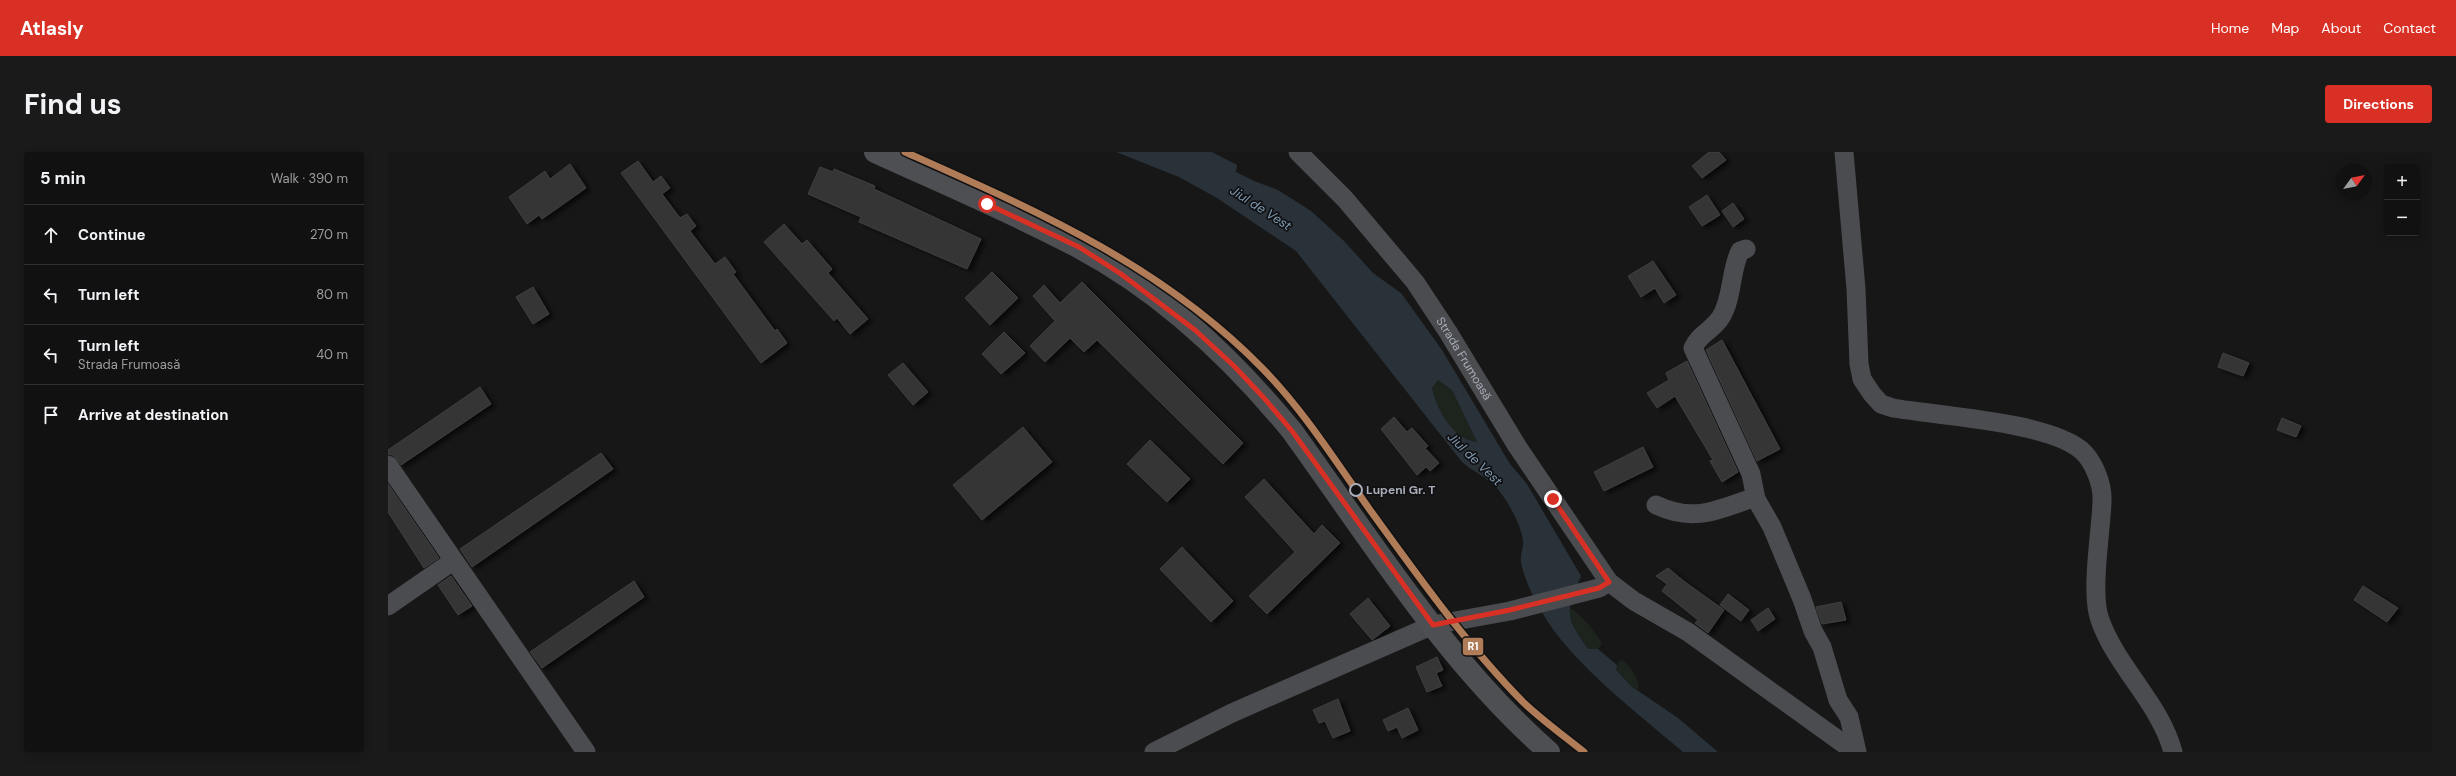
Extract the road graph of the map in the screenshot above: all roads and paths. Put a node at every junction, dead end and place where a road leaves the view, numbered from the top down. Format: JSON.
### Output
{"nodes":[{"id":1,"x":875,"y":152,"type":"edge"},
{"id":2,"x":1298,"y":152,"type":"edge"},
{"id":3,"x":1844,"y":152,"type":"edge"},
{"id":4,"x":1746,"y":249,"type":"dead end"},
{"id":5,"x":388,"y":465,"type":"edge"},
{"id":6,"x":1755,"y":497,"type":"junction"},
{"id":7,"x":1656,"y":505,"type":"dead end"},
{"id":8,"x":453,"y":561,"type":"junction"},
{"id":9,"x":1604,"y":585,"type":"junction"},
{"id":10,"x":388,"y":606,"type":"edge"},
{"id":11,"x":1433,"y":625,"type":"junction"},
{"id":12,"x":586,"y":752,"type":"edge"},
{"id":13,"x":1154,"y":752,"type":"edge"},
{"id":14,"x":1549,"y":752,"type":"edge"},
{"id":15,"x":1856,"y":752,"type":"edge"},
{"id":16,"x":2173,"y":752,"type":"edge"}],
"edges":[{"from":1,"to":11,"type":"main road"},
{"from":2,"to":9,"type":"street","name":"Strada Frumoasă"},
{"from":3,"to":16,"type":"street"},
{"from":4,"to":6,"type":"street"},
{"from":5,"to":8,"type":"street"},
{"from":6,"to":7,"type":"street"},
{"from":6,"to":15,"type":"street"},
{"from":8,"to":10,"type":"street"},
{"from":8,"to":12,"type":"street"},
{"from":9,"to":11,"type":"street"},
{"from":9,"to":15,"type":"street","name":"Strada Frumoasă"},
{"from":11,"to":13,"type":"street"},
{"from":11,"to":14,"type":"main road"}]}
